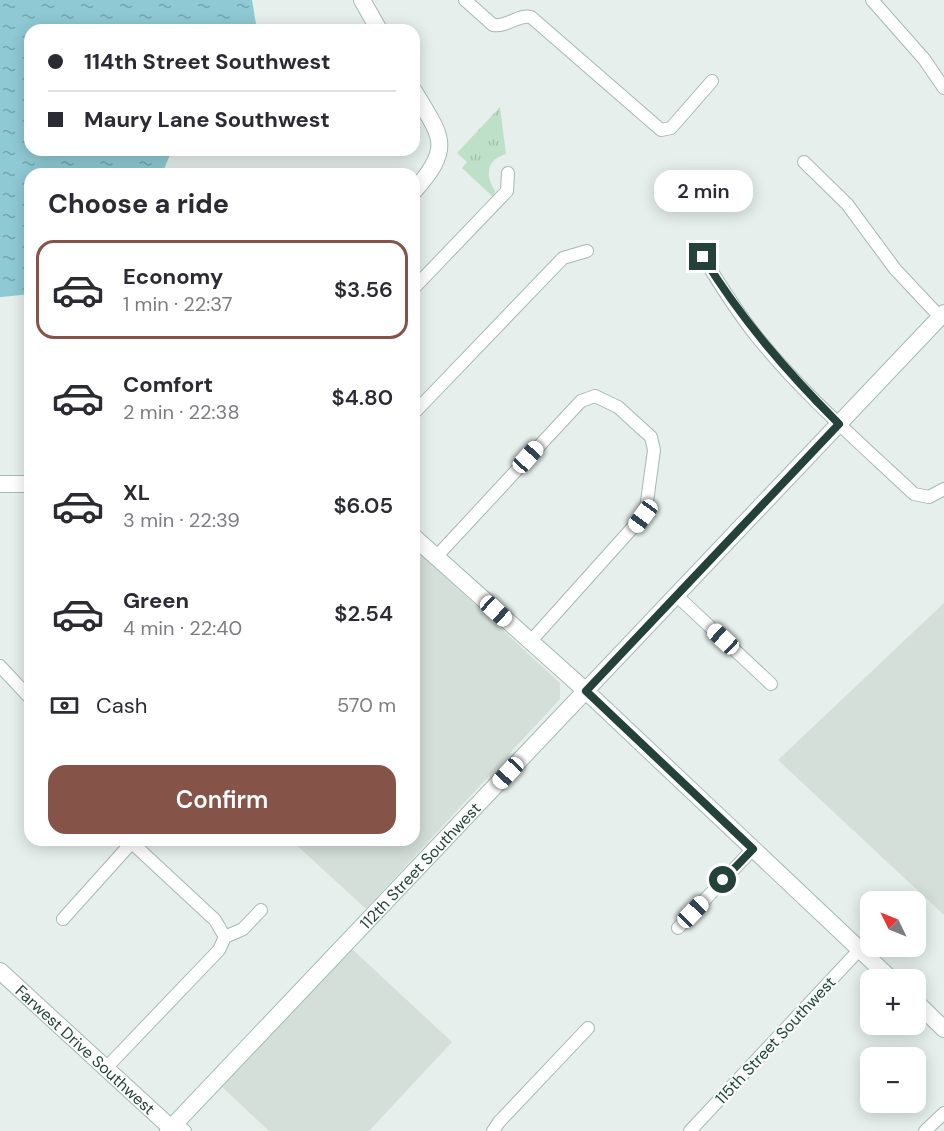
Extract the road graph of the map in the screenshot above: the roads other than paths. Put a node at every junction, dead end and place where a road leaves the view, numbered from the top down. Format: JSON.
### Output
{"nodes":[{"id":1,"x":362,"y":0,"type":"edge"},
{"id":2,"x":465,"y":0,"type":"edge"},
{"id":3,"x":872,"y":0,"type":"edge"},
{"id":4,"x":376,"y":24,"type":"edge"},
{"id":5,"x":712,"y":81,"type":"dead end"},
{"id":6,"x":944,"y":88,"type":"edge"},
{"id":7,"x":420,"y":101,"type":"edge"},
{"id":8,"x":804,"y":162,"type":"dead end"},
{"id":9,"x":508,"y":173,"type":"dead end"},
{"id":10,"x":420,"y":184,"type":"edge"},
{"id":11,"x":586,"y":251,"type":"dead end"},
{"id":12,"x":703,"y":257,"type":"dead end"},
{"id":13,"x":420,"y":282,"type":"edge"},
{"id":14,"x":942,"y":315,"type":"edge"},
{"id":15,"x":420,"y":407,"type":"edge"},
{"id":16,"x":839,"y":424,"type":"junction"},
{"id":17,"x":0,"y":484,"type":"edge"},
{"id":18,"x":24,"y":484,"type":"edge"},
{"id":19,"x":944,"y":489,"type":"edge"},
{"id":20,"x":420,"y":542,"type":"edge"},
{"id":21,"x":436,"y":557,"type":"junction"},
{"id":22,"x":676,"y":595,"type":"junction"},
{"id":23,"x":530,"y":642,"type":"junction"},
{"id":24,"x":0,"y":666,"type":"edge"},
{"id":25,"x":771,"y":684,"type":"dead end"},
{"id":26,"x":586,"y":691,"type":"junction"},
{"id":27,"x":24,"y":692,"type":"edge"},
{"id":28,"x":128,"y":846,"type":"edge"},
{"id":29,"x":137,"y":846,"type":"edge"},
{"id":30,"x":753,"y":849,"type":"junction"},
{"id":31,"x":261,"y":910,"type":"dead end"},
{"id":32,"x":63,"y":919,"type":"dead end"},
{"id":33,"x":678,"y":928,"type":"dead end"},
{"id":34,"x":225,"y":937,"type":"junction"},
{"id":35,"x":860,"y":950,"type":"joint"},
{"id":36,"x":867,"y":957,"type":"edge"},
{"id":37,"x":880,"y":969,"type":"edge"},
{"id":38,"x":0,"y":971,"type":"edge"},
{"id":39,"x":926,"y":1012,"type":"edge"},
{"id":40,"x":588,"y":1028,"type":"dead end"},
{"id":41,"x":944,"y":1029,"type":"edge"},
{"id":42,"x":107,"y":1067,"type":"junction"},
{"id":43,"x":944,"y":1113,"type":"edge"},
{"id":44,"x":175,"y":1128,"type":"edge"},
{"id":45,"x":493,"y":1131,"type":"edge"},
{"id":46,"x":690,"y":1131,"type":"edge"},
{"id":47,"x":925,"y":1131,"type":"edge"}],
"edges":[{"from":1,"to":4,"type":"street"},
{"from":2,"to":5,"type":"street"},
{"from":3,"to":6,"type":"street"},
{"from":7,"to":10,"type":"street"},
{"from":8,"to":14,"type":"street"},
{"from":9,"to":13,"type":"street"},
{"from":11,"to":15,"type":"street"},
{"from":12,"to":16,"type":"street"},
{"from":14,"to":16,"type":"street","name":"112th Street Southwest"},
{"from":16,"to":19,"type":"street"},
{"from":16,"to":22,"type":"street","name":"112th Street Southwest"},
{"from":17,"to":18,"type":"street"},
{"from":20,"to":21,"type":"street"},
{"from":21,"to":23,"type":"street"},
{"from":21,"to":23,"type":"street"},
{"from":22,"to":25,"type":"street"},
{"from":22,"to":26,"type":"street","name":"112th Street Southwest"},
{"from":23,"to":26,"type":"street"},
{"from":24,"to":27,"type":"street"},
{"from":26,"to":30,"type":"street"},
{"from":26,"to":44,"type":"street","name":"112th Street Southwest"},
{"from":28,"to":32,"type":"street"},
{"from":29,"to":34,"type":"street"},
{"from":30,"to":33,"type":"street"},
{"from":30,"to":35,"type":"street"},
{"from":31,"to":34,"type":"street"},
{"from":34,"to":42,"type":"street"},
{"from":35,"to":46,"type":"street","name":"115th Street Southwest"},
{"from":36,"to":37,"type":"street"},
{"from":38,"to":42,"type":"street","name":"Farwest Drive Southwest"},
{"from":39,"to":41,"type":"street"},
{"from":40,"to":45,"type":"street"},
{"from":42,"to":44,"type":"street","name":"Farwest Drive Southwest"},
{"from":43,"to":47,"type":"street"}]}
